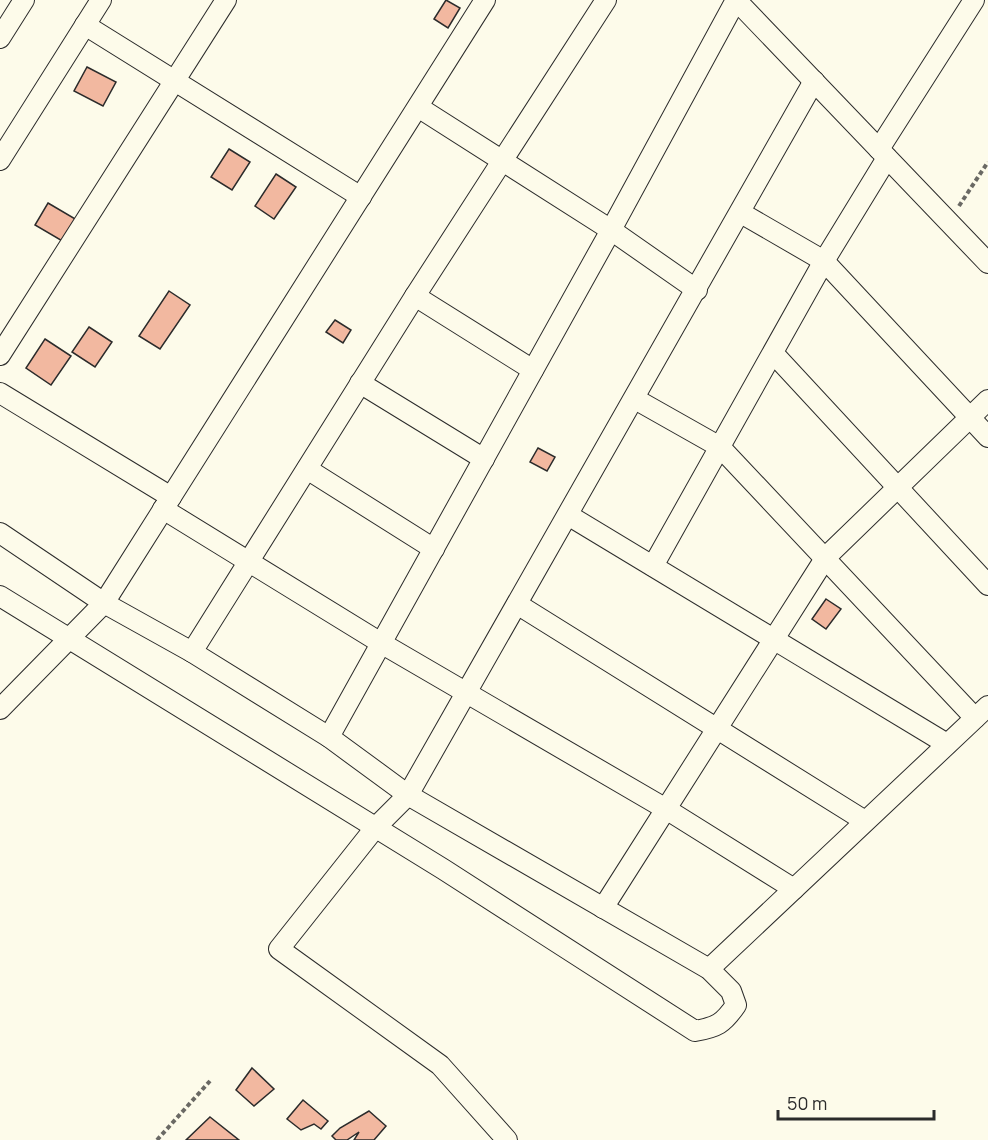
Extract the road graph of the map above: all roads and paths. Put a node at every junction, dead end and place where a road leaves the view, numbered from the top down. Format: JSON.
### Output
{"nodes":[{"id":1,"x":24,"y":0,"type":"edge"},
{"id":2,"x":101,"y":0,"type":"edge"},
{"id":3,"x":226,"y":0,"type":"edge"},
{"id":4,"x":485,"y":0,"type":"edge"},
{"id":5,"x":606,"y":0,"type":"edge"},
{"id":6,"x":736,"y":0,"type":"edge"},
{"id":7,"x":974,"y":0,"type":"edge"},
{"id":8,"x":85,"y":25,"type":"junction"},
{"id":9,"x":0,"y":38,"type":"edge"},
{"id":10,"x":173,"y":80,"type":"junction"},
{"id":11,"x":814,"y":81,"type":"junction"},
{"id":12,"x":418,"y":107,"type":"junction"},
{"id":13,"x":883,"y":154,"type":"junction"},
{"id":14,"x":0,"y":160,"type":"edge"},
{"id":15,"x":503,"y":161,"type":"junction"},
{"id":16,"x":988,"y":162,"type":"edge"},
{"id":17,"x":361,"y":197,"type":"junction"},
{"id":18,"x":741,"y":213,"type":"junction"},
{"id":19,"x":948,"y":221,"type":"junction"},
{"id":20,"x":611,"y":231,"type":"junction"},
{"id":21,"x":824,"y":261,"type":"junction"},
{"id":22,"x":988,"y":263,"type":"edge"},
{"id":23,"x":697,"y":290,"type":"junction"},
{"id":24,"x":415,"y":296,"type":"junction"},
{"id":25,"x":773,"y":353,"type":"junction"},
{"id":26,"x":0,"y":355,"type":"edge"},
{"id":27,"x":533,"y":370,"type":"junction"},
{"id":28,"x":360,"y":383,"type":"junction"},
{"id":29,"x":0,"y":393,"type":"edge"},
{"id":30,"x":635,"y":399,"type":"junction"},
{"id":31,"x":988,"y":400,"type":"edge"},
{"id":32,"x":970,"y":417,"type":"junction"},
{"id":33,"x":988,"y":437,"type":"edge"},
{"id":34,"x":720,"y":447,"type":"junction"},
{"id":35,"x":484,"y":459,"type":"junction"},
{"id":36,"x":306,"y":469,"type":"junction"},
{"id":37,"x":898,"y":487,"type":"junction"},
{"id":38,"x":167,"y":503,"type":"junction"},
{"id":39,"x":568,"y":515,"type":"junction"},
{"id":40,"x":0,"y":533,"type":"edge"},
{"id":41,"x":434,"y":549,"type":"junction"},
{"id":42,"x":826,"y":557,"type":"junction"},
{"id":43,"x":250,"y":560,"type":"junction"},
{"id":44,"x":653,"y":566,"type":"junction"},
{"id":45,"x":988,"y":585,"type":"edge"},
{"id":46,"x":0,"y":596,"type":"edge"},
{"id":47,"x":104,"y":603,"type":"junction"},
{"id":48,"x":518,"y":604,"type":"junction"},
{"id":49,"x":773,"y":639,"type":"junction"},
{"id":50,"x":68,"y":640,"type":"junction"},
{"id":51,"x":381,"y":643,"type":"junction"},
{"id":52,"x":192,"y":652,"type":"junction"},
{"id":53,"x":467,"y":692,"type":"junction"},
{"id":54,"x":0,"y":710,"type":"edge"},
{"id":55,"x":982,"y":712,"type":"edge"},
{"id":56,"x":717,"y":728,"type":"junction"},
{"id":57,"x":329,"y":737,"type":"junction"},
{"id":58,"x":947,"y":744,"type":"junction"},
{"id":59,"x":408,"y":795,"type":"junction"},
{"id":60,"x":666,"y":809,"type":"junction"},
{"id":61,"x":865,"y":821,"type":"junction"},
{"id":62,"x":375,"y":828,"type":"junction"},
{"id":63,"x":794,"y":889,"type":"junction"},
{"id":64,"x":603,"y":908,"type":"junction"},
{"id":65,"x":709,"y":969,"type":"junction"},
{"id":66,"x":210,"y":1081,"type":"dead end"},
{"id":67,"x":157,"y":1140,"type":"edge"},
{"id":68,"x":507,"y":1140,"type":"edge"}],
"edges":[{"from":1,"to":9,"type":"street"},
{"from":2,"to":8,"type":"street"},
{"from":3,"to":10,"type":"street"},
{"from":4,"to":12,"type":"street"},
{"from":5,"to":15,"type":"street"},
{"from":6,"to":11,"type":"street"},
{"from":6,"to":20,"type":"street"},
{"from":7,"to":13,"type":"street"},
{"from":8,"to":10,"type":"street"},
{"from":8,"to":14,"type":"street"},
{"from":10,"to":17,"type":"street"},
{"from":10,"to":26,"type":"street"},
{"from":11,"to":13,"type":"street"},
{"from":11,"to":18,"type":"street"},
{"from":12,"to":15,"type":"street"},
{"from":12,"to":17,"type":"street"},
{"from":13,"to":19,"type":"street"},
{"from":13,"to":21,"type":"street"},
{"from":15,"to":20,"type":"street"},
{"from":15,"to":24,"type":"street"},
{"from":16,"to":19,"type":"path"},
{"from":17,"to":38,"type":"street"},
{"from":18,"to":21,"type":"street"},
{"from":18,"to":23,"type":"street"},
{"from":19,"to":22,"type":"street"},
{"from":20,"to":23,"type":"street"},
{"from":20,"to":27,"type":"street"},
{"from":21,"to":25,"type":"street"},
{"from":21,"to":32,"type":"street"},
{"from":23,"to":30,"type":"street"},
{"from":24,"to":27,"type":"street"},
{"from":24,"to":28,"type":"street"},
{"from":25,"to":34,"type":"street"},
{"from":25,"to":37,"type":"street"},
{"from":27,"to":35,"type":"street"},
{"from":28,"to":35,"type":"street"},
{"from":28,"to":36,"type":"street"},
{"from":29,"to":38,"type":"street"},
{"from":30,"to":34,"type":"street"},
{"from":30,"to":39,"type":"street"},
{"from":31,"to":32,"type":"street"},
{"from":32,"to":33,"type":"street"},
{"from":32,"to":37,"type":"street"},
{"from":34,"to":42,"type":"street"},
{"from":34,"to":44,"type":"street"},
{"from":35,"to":41,"type":"street"},
{"from":36,"to":41,"type":"street"},
{"from":36,"to":43,"type":"street"},
{"from":37,"to":42,"type":"street"},
{"from":37,"to":45,"type":"street"},
{"from":38,"to":43,"type":"street"},
{"from":38,"to":47,"type":"street"},
{"from":39,"to":44,"type":"street"},
{"from":39,"to":48,"type":"street"},
{"from":40,"to":47,"type":"street"},
{"from":41,"to":51,"type":"street"},
{"from":42,"to":49,"type":"street"},
{"from":42,"to":55,"type":"street"},
{"from":43,"to":51,"type":"street"},
{"from":43,"to":52,"type":"street"},
{"from":44,"to":49,"type":"street"},
{"from":46,"to":50,"type":"street"},
{"from":47,"to":50,"type":"street"},
{"from":47,"to":52,"type":"street"},
{"from":48,"to":53,"type":"street"},
{"from":48,"to":56,"type":"street"},
{"from":49,"to":56,"type":"street"},
{"from":49,"to":58,"type":"street"},
{"from":50,"to":54,"type":"street"},
{"from":50,"to":62,"type":"street"},
{"from":51,"to":53,"type":"street"},
{"from":51,"to":57,"type":"street"},
{"from":52,"to":57,"type":"street"},
{"from":53,"to":59,"type":"street"},
{"from":53,"to":60,"type":"street"},
{"from":55,"to":58,"type":"street"},
{"from":56,"to":60,"type":"street"},
{"from":56,"to":61,"type":"street"},
{"from":57,"to":59,"type":"street"},
{"from":58,"to":61,"type":"street"},
{"from":59,"to":62,"type":"street"},
{"from":59,"to":64,"type":"street"},
{"from":60,"to":63,"type":"street"},
{"from":60,"to":64,"type":"street"},
{"from":61,"to":63,"type":"street"},
{"from":62,"to":65,"type":"street"},
{"from":62,"to":68,"type":"street"},
{"from":63,"to":65,"type":"street"},
{"from":64,"to":65,"type":"street"},
{"from":66,"to":67,"type":"path"}]}
